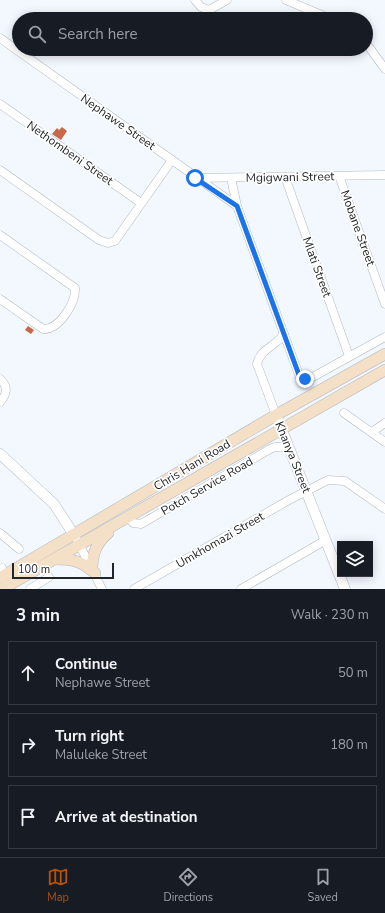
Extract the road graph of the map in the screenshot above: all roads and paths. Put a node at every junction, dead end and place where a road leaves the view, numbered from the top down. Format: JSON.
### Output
{"nodes":[{"id":1,"x":195,"y":0,"type":"edge"},
{"id":2,"x":227,"y":0,"type":"edge"},
{"id":3,"x":286,"y":0,"type":"edge"},
{"id":4,"x":314,"y":12,"type":"edge"},
{"id":5,"x":0,"y":38,"type":"edge"},
{"id":6,"x":12,"y":47,"type":"edge"},
{"id":7,"x":373,"y":53,"type":"edge"},
{"id":8,"x":25,"y":56,"type":"edge"},
{"id":9,"x":385,"y":69,"type":"edge"},
{"id":10,"x":0,"y":104,"type":"edge"},
{"id":11,"x":172,"y":160,"type":"junction"},
{"id":12,"x":0,"y":170,"type":"edge"},
{"id":13,"x":385,"y":175,"type":"edge"},
{"id":14,"x":339,"y":176,"type":"junction"},
{"id":15,"x":284,"y":177,"type":"junction"},
{"id":16,"x":195,"y":178,"type":"junction"},
{"id":17,"x":231,"y":178,"type":"junction"},
{"id":18,"x":141,"y":203,"type":"junction"},
{"id":19,"x":237,"y":206,"type":"junction"},
{"id":20,"x":0,"y":235,"type":"edge"},
{"id":21,"x":0,"y":299,"type":"edge"},
{"id":22,"x":385,"y":304,"type":"edge"},
{"id":23,"x":284,"y":334,"type":"junction"},
{"id":24,"x":385,"y":337,"type":"edge"},
{"id":25,"x":385,"y":354,"type":"edge"},
{"id":26,"x":349,"y":356,"type":"junction"},
{"id":27,"x":385,"y":370,"type":"edge"},
{"id":28,"x":0,"y":379,"type":"edge"},
{"id":29,"x":0,"y":402,"type":"edge"},
{"id":30,"x":344,"y":413,"type":"dead end"},
{"id":31,"x":276,"y":415,"type":"junction"},
{"id":32,"x":385,"y":423,"type":"edge"},
{"id":33,"x":281,"y":429,"type":"junction"},
{"id":34,"x":372,"y":432,"type":"junction"},
{"id":35,"x":385,"y":442,"type":"edge"},
{"id":36,"x":289,"y":446,"type":"junction"},
{"id":37,"x":0,"y":454,"type":"edge"},
{"id":38,"x":306,"y":491,"type":"junction"},
{"id":39,"x":385,"y":509,"type":"edge"},
{"id":40,"x":124,"y":519,"type":"junction"},
{"id":41,"x":0,"y":534,"type":"edge"},
{"id":42,"x":76,"y":540,"type":"junction"},
{"id":43,"x":326,"y":540,"type":"junction"},
{"id":44,"x":18,"y":549,"type":"dead end"},
{"id":45,"x":55,"y":559,"type":"junction"},
{"id":46,"x":93,"y":570,"type":"junction"},
{"id":47,"x":1,"y":572,"type":"edge"},
{"id":48,"x":49,"y":577,"type":"dead end"},
{"id":49,"x":2,"y":589,"type":"edge"},
{"id":50,"x":30,"y":589,"type":"edge"},
{"id":51,"x":102,"y":589,"type":"edge"},
{"id":52,"x":134,"y":589,"type":"edge"},
{"id":53,"x":241,"y":589,"type":"edge"},
{"id":54,"x":345,"y":589,"type":"edge"}],
"edges":[{"from":1,"to":2,"type":"street"},
{"from":3,"to":4,"type":"street"},
{"from":5,"to":6,"type":"street","name":"Nephawe Street"},
{"from":7,"to":9,"type":"street"},
{"from":8,"to":11,"type":"street","name":"Nephawe Street"},
{"from":10,"to":18,"type":"street","name":"Nethombeni Street"},
{"from":11,"to":16,"type":"street","name":"Nephawe Street"},
{"from":11,"to":18,"type":"street"},
{"from":12,"to":18,"type":"street"},
{"from":13,"to":14,"type":"street","name":"Mgigwani Street"},
{"from":14,"to":15,"type":"street","name":"Mgigwani Street"},
{"from":14,"to":22,"type":"street","name":"Mobane Street"},
{"from":15,"to":17,"type":"street","name":"Mgigwani Street"},
{"from":15,"to":26,"type":"street","name":"Mlati Street"},
{"from":16,"to":17,"type":"street","name":"Mgigwani Street"},
{"from":16,"to":19,"type":"street","name":"Nephawe Street"},
{"from":17,"to":19,"type":"street"},
{"from":19,"to":23,"type":"street"},
{"from":20,"to":21,"type":"street"},
{"from":23,"to":26,"type":"street"},
{"from":23,"to":31,"type":"street","name":"Khanya Street"},
{"from":24,"to":26,"type":"street"},
{"from":25,"to":31,"type":"main road","name":"Chris Hani Road"},
{"from":27,"to":33,"type":"main road","name":"Chris Hani Road"},
{"from":28,"to":29,"type":"street"},
{"from":30,"to":34,"type":"street"},
{"from":31,"to":33,"type":"street","name":"Khanya Street"},
{"from":31,"to":42,"type":"main road","name":"Chris Hani Road"},
{"from":32,"to":34,"type":"street"},
{"from":33,"to":36,"type":"street","name":"Khanya Street"},
{"from":33,"to":40,"type":"main road","name":"Chris Hani Road"},
{"from":34,"to":35,"type":"street"},
{"from":36,"to":38,"type":"street","name":"Khanya Street"},
{"from":36,"to":40,"type":"street","name":"Potch Service Road"},
{"from":37,"to":42,"type":"street"},
{"from":38,"to":39,"type":"street","name":"Umkhomazi Street"},
{"from":38,"to":43,"type":"street","name":"Khanya Street"},
{"from":38,"to":52,"type":"street","name":"Umkhomazi Street"},
{"from":40,"to":42,"type":"main road","name":"Chris Hani Road"},
{"from":40,"to":46,"type":"main road"},
{"from":41,"to":44,"type":"street"},
{"from":42,"to":45,"type":"main road","name":"Chris Hani Road"},
{"from":42,"to":46,"type":"street"},
{"from":42,"to":47,"type":"main road","name":"Chris Hani Road"},
{"from":43,"to":53,"type":"street"},
{"from":43,"to":54,"type":"street","name":"Khanya Street"},
{"from":45,"to":46,"type":"main road"},
{"from":45,"to":49,"type":"main road","name":"Chris Hani Road"},
{"from":46,"to":51,"type":"street"},
{"from":48,"to":50,"type":"street"}]}
